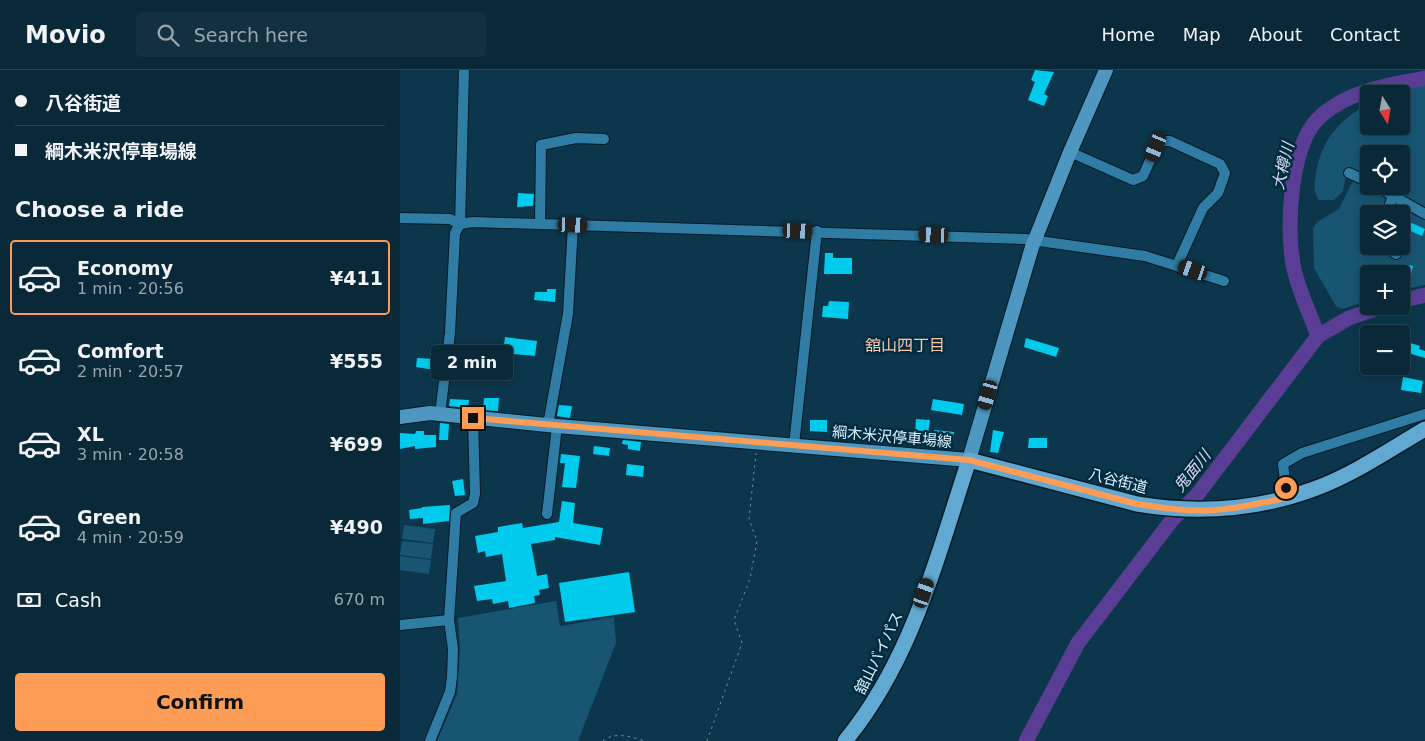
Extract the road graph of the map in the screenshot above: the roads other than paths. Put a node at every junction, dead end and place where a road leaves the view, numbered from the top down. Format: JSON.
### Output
{"nodes":[{"id":1,"x":464,"y":70,"type":"edge"},
{"id":2,"x":1106,"y":70,"type":"edge"},
{"id":3,"x":604,"y":139,"type":"dead end"},
{"id":4,"x":1070,"y":152,"type":"junction"},
{"id":5,"x":1350,"y":172,"type":"dead end"},
{"id":6,"x":1360,"y":177,"type":"edge"},
{"id":7,"x":1393,"y":195,"type":"joint"},
{"id":8,"x":1390,"y":205,"type":"edge"},
{"id":9,"x":1425,"y":214,"type":"edge"},
{"id":10,"x":400,"y":218,"type":"edge"},
{"id":11,"x":460,"y":224,"type":"junction"},
{"id":12,"x":540,"y":224,"type":"junction"},
{"id":13,"x":573,"y":225,"type":"junction"},
{"id":14,"x":817,"y":231,"type":"junction"},
{"id":15,"x":1036,"y":240,"type":"junction"},
{"id":16,"x":1177,"y":265,"type":"junction"},
{"id":17,"x":1224,"y":281,"type":"dead end"},
{"id":18,"x":440,"y":414,"type":"junction"},
{"id":19,"x":1425,"y":414,"type":"edge"},
{"id":20,"x":400,"y":417,"type":"edge"},
{"id":21,"x":473,"y":418,"type":"junction"},
{"id":22,"x":553,"y":425,"type":"junction"},
{"id":23,"x":1425,"y":430,"type":"edge"},
{"id":24,"x":794,"y":445,"type":"junction"},
{"id":25,"x":969,"y":460,"type":"junction"},
{"id":26,"x":1287,"y":498,"type":"junction"},
{"id":27,"x":547,"y":514,"type":"dead end"},
{"id":28,"x":449,"y":620,"type":"junction"},
{"id":29,"x":400,"y":625,"type":"edge"},
{"id":30,"x":430,"y":741,"type":"edge"},
{"id":31,"x":845,"y":741,"type":"edge"}],
"edges":[{"from":1,"to":11,"type":"street"},
{"from":2,"to":4,"type":"main road","name":"綱木米沢停車場線"},
{"from":3,"to":12,"type":"street"},
{"from":4,"to":15,"type":"main road","name":"綱木米沢停車場線"},
{"from":4,"to":16,"type":"street"},
{"from":5,"to":6,"type":"street"},
{"from":7,"to":8,"type":"street"},
{"from":7,"to":9,"type":"street"},
{"from":10,"to":11,"type":"street"},
{"from":11,"to":12,"type":"street"},
{"from":11,"to":18,"type":"street"},
{"from":12,"to":13,"type":"street"},
{"from":13,"to":14,"type":"street"},
{"from":13,"to":22,"type":"street"},
{"from":14,"to":15,"type":"street"},
{"from":14,"to":24,"type":"street"},
{"from":15,"to":16,"type":"street"},
{"from":15,"to":25,"type":"main road","name":"綱木米沢停車場線"},
{"from":16,"to":17,"type":"street"},
{"from":18,"to":20,"type":"main road","name":"綱木米沢停車場線"},
{"from":18,"to":21,"type":"main road","name":"綱木米沢停車場線"},
{"from":19,"to":26,"type":"street"},
{"from":21,"to":22,"type":"main road","name":"綱木米沢停車場線"},
{"from":21,"to":28,"type":"street"},
{"from":22,"to":24,"type":"main road","name":"綱木米沢停車場線"},
{"from":22,"to":27,"type":"street"},
{"from":23,"to":26,"type":"highway","name":"八谷街道"},
{"from":24,"to":25,"type":"main road","name":"綱木米沢停車場線"},
{"from":25,"to":26,"type":"highway","name":"八谷街道"},
{"from":25,"to":31,"type":"highway","name":"舘山バイパス"},
{"from":28,"to":29,"type":"street"},
{"from":28,"to":30,"type":"street"}]}
